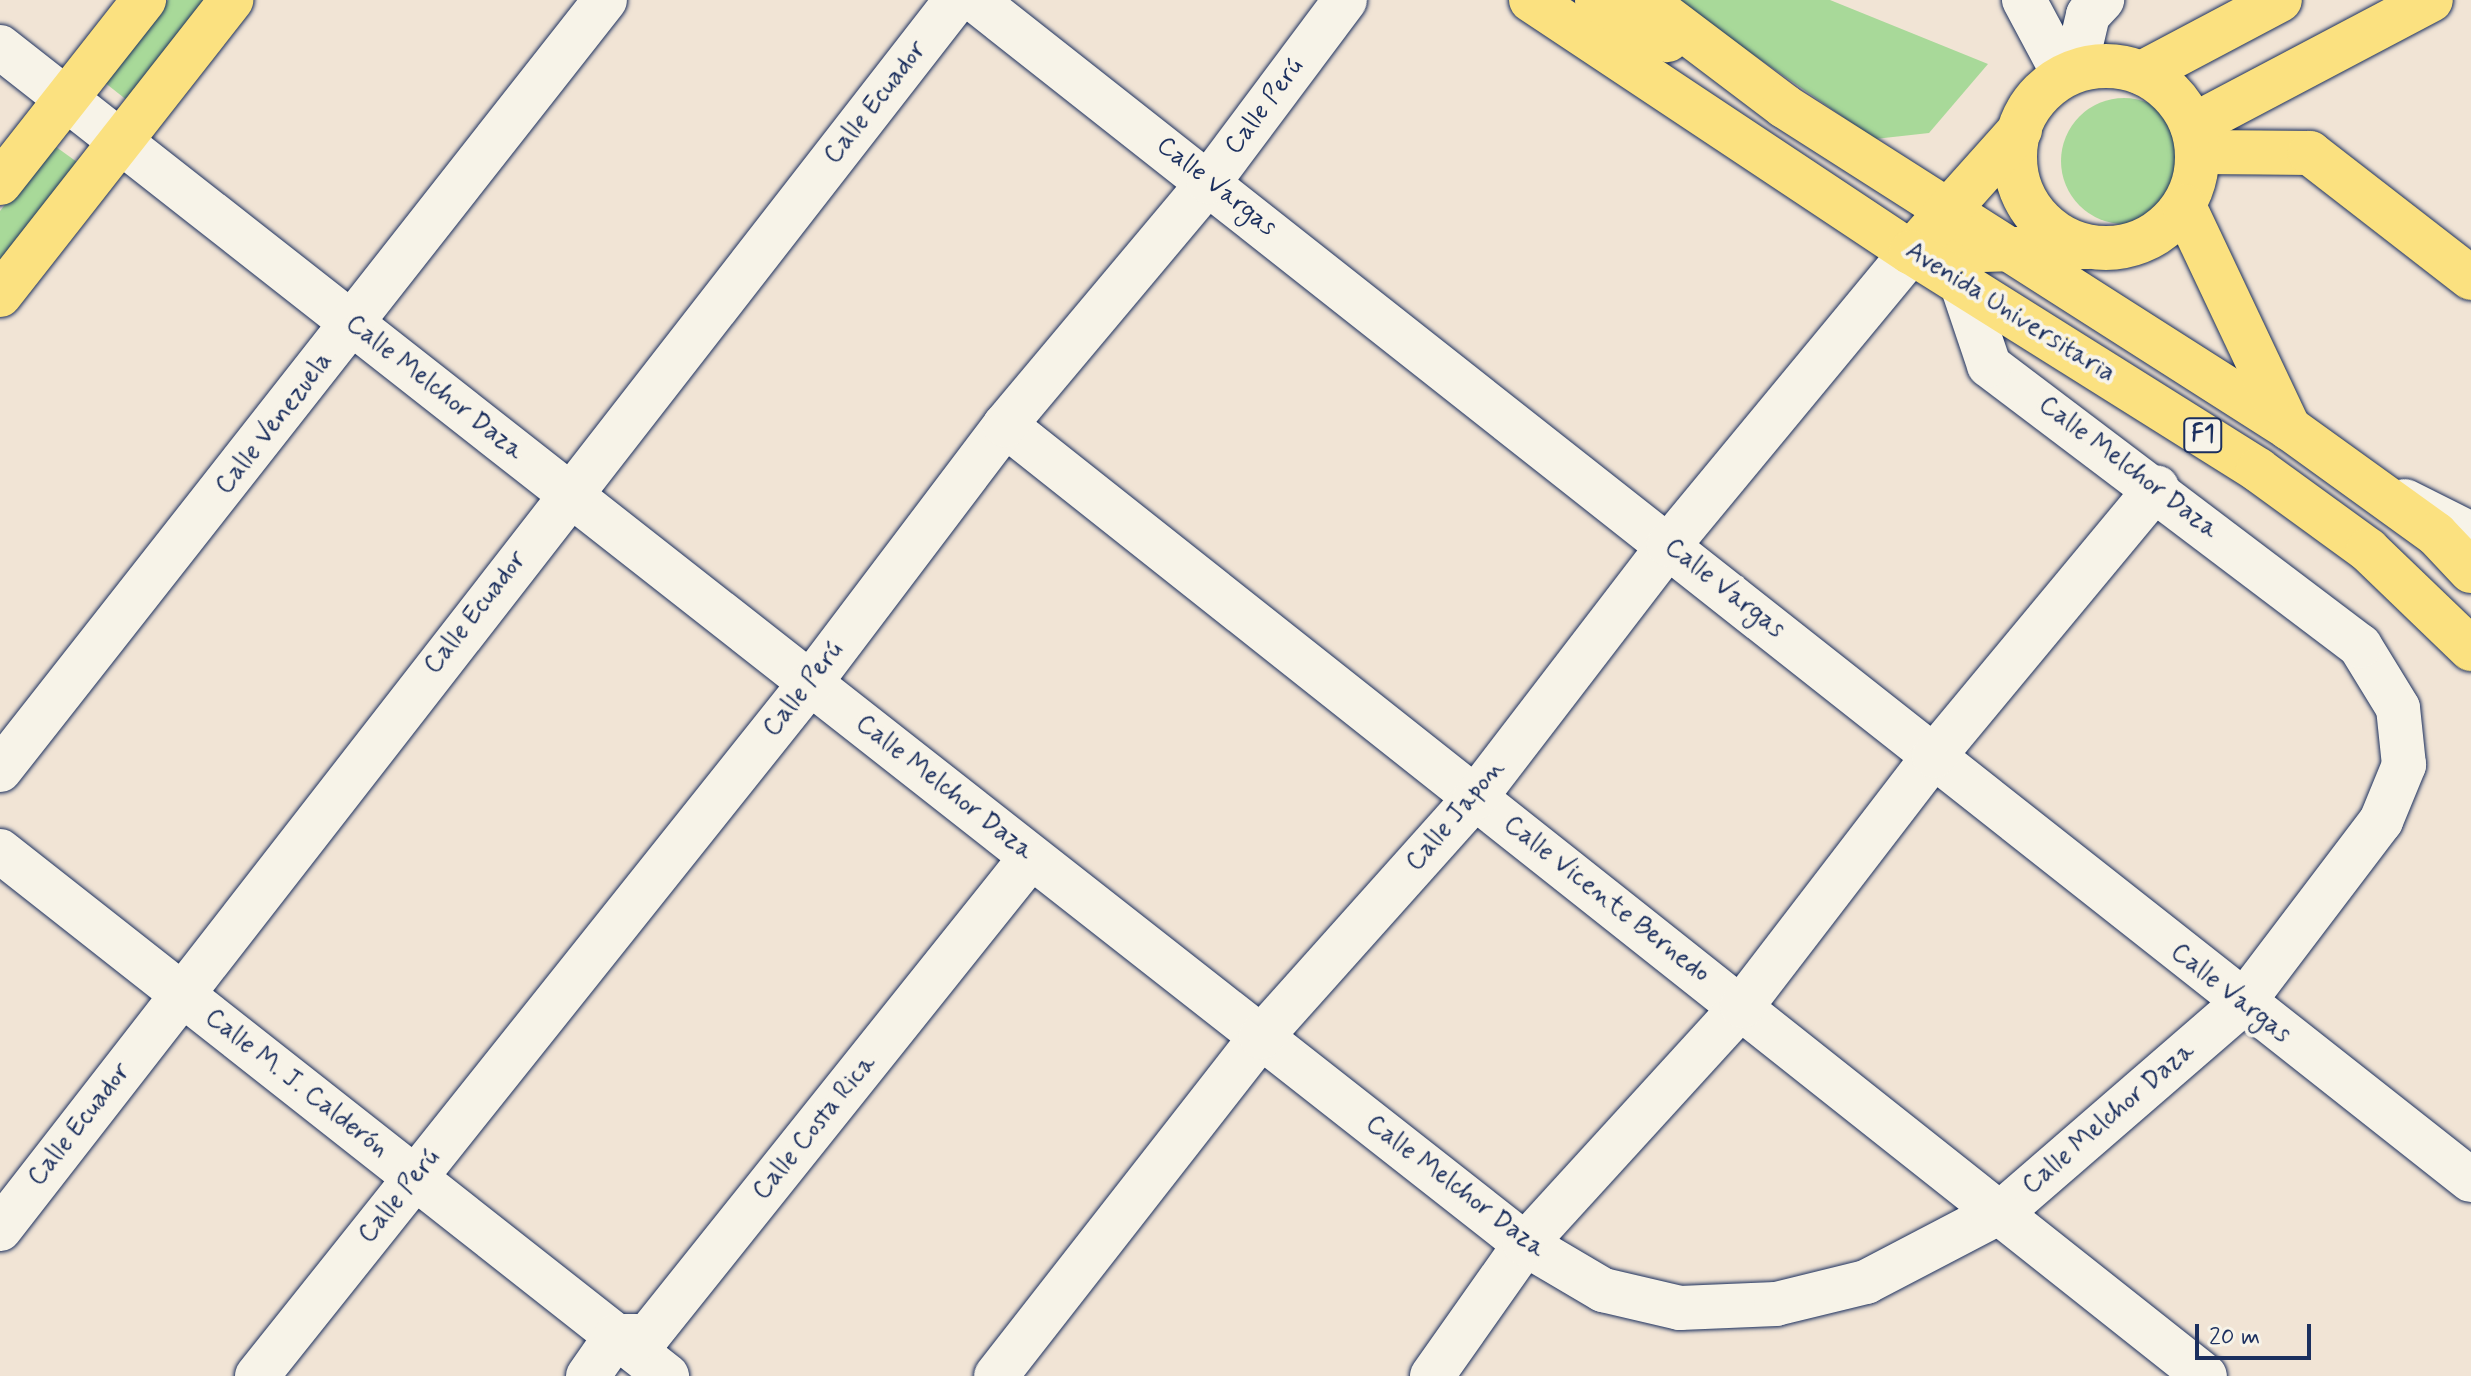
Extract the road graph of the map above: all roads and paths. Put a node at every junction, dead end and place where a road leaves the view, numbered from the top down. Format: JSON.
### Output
{"nodes":[{"id":1,"x":144,"y":0,"type":"edge"},
{"id":2,"x":231,"y":0,"type":"edge"},
{"id":3,"x":605,"y":0,"type":"edge"},
{"id":4,"x":956,"y":0,"type":"edge"},
{"id":5,"x":975,"y":0,"type":"edge"},
{"id":6,"x":1345,"y":0,"type":"edge"},
{"id":7,"x":1531,"y":0,"type":"edge"},
{"id":8,"x":1583,"y":0,"type":"edge"},
{"id":9,"x":1597,"y":0,"type":"edge"},
{"id":10,"x":1644,"y":0,"type":"edge"},
{"id":11,"x":2024,"y":0,"type":"edge"},
{"id":12,"x":2102,"y":0,"type":"edge"},
{"id":13,"x":2280,"y":0,"type":"edge"},
{"id":14,"x":2431,"y":0,"type":"edge"},
{"id":15,"x":0,"y":47,"type":"edge"},
{"id":16,"x":2070,"y":73,"type":"junction"},
{"id":17,"x":2142,"y":73,"type":"junction"},
{"id":18,"x":66,"y":99,"type":"junction"},
{"id":19,"x":1784,"y":106,"type":"junction"},
{"id":20,"x":1703,"y":111,"type":"junction"},
{"id":21,"x":2020,"y":130,"type":"junction"},
{"id":22,"x":2194,"y":139,"type":"junction"},
{"id":23,"x":121,"y":143,"type":"junction"},
{"id":24,"x":1209,"y":182,"type":"junction"},
{"id":25,"x":0,"y":183,"type":"edge"},
{"id":26,"x":2184,"y":206,"type":"junction"},
{"id":27,"x":1947,"y":212,"type":"junction"},
{"id":28,"x":2088,"y":247,"type":"junction"},
{"id":29,"x":2004,"y":249,"type":"junction"},
{"id":30,"x":1911,"y":252,"type":"junction"},
{"id":31,"x":2471,"y":278,"type":"edge"},
{"id":32,"x":1960,"y":279,"type":"junction"},
{"id":33,"x":0,"y":295,"type":"edge"},
{"id":34,"x":354,"y":325,"type":"junction"},
{"id":35,"x":1005,"y":425,"type":"junction"},
{"id":36,"x":2289,"y":428,"type":"junction"},
{"id":37,"x":2367,"y":484,"type":"junction"},
{"id":38,"x":2157,"y":487,"type":"junction"},
{"id":39,"x":569,"y":493,"type":"junction"},
{"id":40,"x":2471,"y":534,"type":"edge"},
{"id":41,"x":1669,"y":545,"type":"junction"},
{"id":42,"x":2471,"y":571,"type":"edge"},
{"id":43,"x":2471,"y":649,"type":"edge"},
{"id":44,"x":810,"y":683,"type":"junction"},
{"id":45,"x":1934,"y":756,"type":"junction"},
{"id":46,"x":0,"y":770,"type":"edge"},
{"id":47,"x":1475,"y":798,"type":"junction"},
{"id":48,"x":0,"y":851,"type":"edge"},
{"id":49,"x":1031,"y":857,"type":"junction"},
{"id":50,"x":181,"y":994,"type":"junction"},
{"id":51,"x":2242,"y":1004,"type":"junction"},
{"id":52,"x":1742,"y":1006,"type":"junction"},
{"id":53,"x":1261,"y":1037,"type":"junction"},
{"id":54,"x":415,"y":1178,"type":"junction"},
{"id":55,"x":2471,"y":1180,"type":"edge"},
{"id":56,"x":2004,"y":1210,"type":"junction"},
{"id":57,"x":0,"y":1229,"type":"edge"},
{"id":58,"x":1525,"y":1244,"type":"junction"},
{"id":59,"x":616,"y":1336,"type":"junction"},
{"id":60,"x":257,"y":1376,"type":"edge"},
{"id":61,"x":588,"y":1376,"type":"edge"},
{"id":62,"x":667,"y":1376,"type":"edge"},
{"id":63,"x":996,"y":1376,"type":"edge"},
{"id":64,"x":1432,"y":1376,"type":"edge"},
{"id":65,"x":2205,"y":1376,"type":"edge"}],
"edges":[{"from":1,"to":18,"type":"main road"},
{"from":2,"to":23,"type":"main road"},
{"from":3,"to":34,"type":"street","name":"Calle Venezuela"},
{"from":4,"to":39,"type":"street","name":"Calle Ecuador"},
{"from":5,"to":24,"type":"street","name":"Calle Vargas"},
{"from":6,"to":24,"type":"street","name":"Calle Perú"},
{"from":7,"to":20,"type":"main road","name":"Avenida Universitaria"},
{"from":8,"to":20,"type":"main road"},
{"from":9,"to":19,"type":"main road"},
{"from":10,"to":19,"type":"main road","name":"Avenida Universitaria"},
{"from":11,"to":16,"type":"street"},
{"from":12,"to":16,"type":"street"},
{"from":13,"to":17,"type":"main road"},
{"from":14,"to":22,"type":"main road"},
{"from":15,"to":18,"type":"street","name":"Calle Melchor Daza"},
{"from":16,"to":17,"type":"main road"},
{"from":16,"to":21,"type":"main road"},
{"from":17,"to":22,"type":"main road"},
{"from":18,"to":23,"type":"street","name":"Calle Melchor Daza"},
{"from":18,"to":25,"type":"main road"},
{"from":19,"to":27,"type":"main road","name":"Avenida Universitaria","number":"F1"},
{"from":20,"to":30,"type":"main road","name":"Avenida Universitaria"},
{"from":21,"to":27,"type":"main road"},
{"from":21,"to":28,"type":"main road"},
{"from":22,"to":26,"type":"main road"},
{"from":22,"to":31,"type":"main road"},
{"from":23,"to":33,"type":"main road"},
{"from":23,"to":34,"type":"street","name":"Calle Melchor Daza"},
{"from":24,"to":35,"type":"street","name":"Calle Perú"},
{"from":24,"to":41,"type":"street","name":"Calle Vargas"},
{"from":26,"to":28,"type":"main road"},
{"from":26,"to":36,"type":"main road","number":"F1"},
{"from":27,"to":29,"type":"main road","name":"Avenida Universitaria","number":"F1"},
{"from":27,"to":30,"type":"main road"},
{"from":28,"to":29,"type":"main road"},
{"from":29,"to":30,"type":"main road"},
{"from":29,"to":36,"type":"main road","name":"Avenida Universitaria","number":"F1"},
{"from":30,"to":32,"type":"main road","name":"Avenida Universitaria","number":"F1"},
{"from":30,"to":41,"type":"street","name":"Calle Japon"},
{"from":32,"to":38,"type":"street","name":"Calle Melchor Daza"},
{"from":32,"to":43,"type":"main road","name":"Avenida Universitaria","number":"F1"},
{"from":34,"to":39,"type":"street","name":"Calle Melchor Daza"},
{"from":34,"to":46,"type":"street","name":"Calle Venezuela"},
{"from":35,"to":44,"type":"street","name":"Calle Perú"},
{"from":35,"to":47,"type":"street","name":"Calle Vicente Bernedo"},
{"from":36,"to":37,"type":"main road","name":"Avenida Universitaria","number":"F1"},
{"from":37,"to":40,"type":"street"},
{"from":37,"to":42,"type":"main road","name":"Avenida Universitaria","number":"F1"},
{"from":38,"to":45,"type":"street"},
{"from":38,"to":51,"type":"street","name":"Calle Melchor Daza"},
{"from":39,"to":44,"type":"street","name":"Calle Melchor Daza"},
{"from":39,"to":50,"type":"street","name":"Calle Ecuador"},
{"from":41,"to":45,"type":"street","name":"Calle Vargas"},
{"from":41,"to":47,"type":"street","name":"Calle Japon"},
{"from":44,"to":49,"type":"street","name":"Calle Melchor Daza"},
{"from":44,"to":54,"type":"street","name":"Calle Perú"},
{"from":45,"to":51,"type":"street","name":"Calle Vargas"},
{"from":45,"to":52,"type":"street"},
{"from":47,"to":52,"type":"street","name":"Calle Vicente Bernedo"},
{"from":47,"to":53,"type":"street","name":"Calle Japon"},
{"from":48,"to":50,"type":"street","name":"Calle M. J. Calderón"},
{"from":49,"to":53,"type":"street","name":"Calle Melchor Daza"},
{"from":49,"to":59,"type":"street","name":"Calle Costa Rica"},
{"from":50,"to":54,"type":"street","name":"Calle M. J. Calderón"},
{"from":50,"to":57,"type":"street","name":"Calle Ecuador"},
{"from":51,"to":55,"type":"street","name":"Calle Vargas"},
{"from":51,"to":56,"type":"street","name":"Calle Melchor Daza"},
{"from":52,"to":56,"type":"street","name":"Calle Vicente Bernedo"},
{"from":52,"to":58,"type":"street"},
{"from":53,"to":58,"type":"street","name":"Calle Melchor Daza"},
{"from":53,"to":63,"type":"street","name":"Calle Japon"},
{"from":54,"to":59,"type":"street","name":"Calle M. J. Calderón"},
{"from":54,"to":60,"type":"street","name":"Calle Perú"},
{"from":56,"to":58,"type":"street","name":"Calle Melchor Daza"},
{"from":56,"to":65,"type":"street","name":"Calle Vicente Bernedo"},
{"from":58,"to":64,"type":"street"},
{"from":59,"to":61,"type":"street"},
{"from":59,"to":62,"type":"street","name":"Calle M. J. Calderón"}]}
